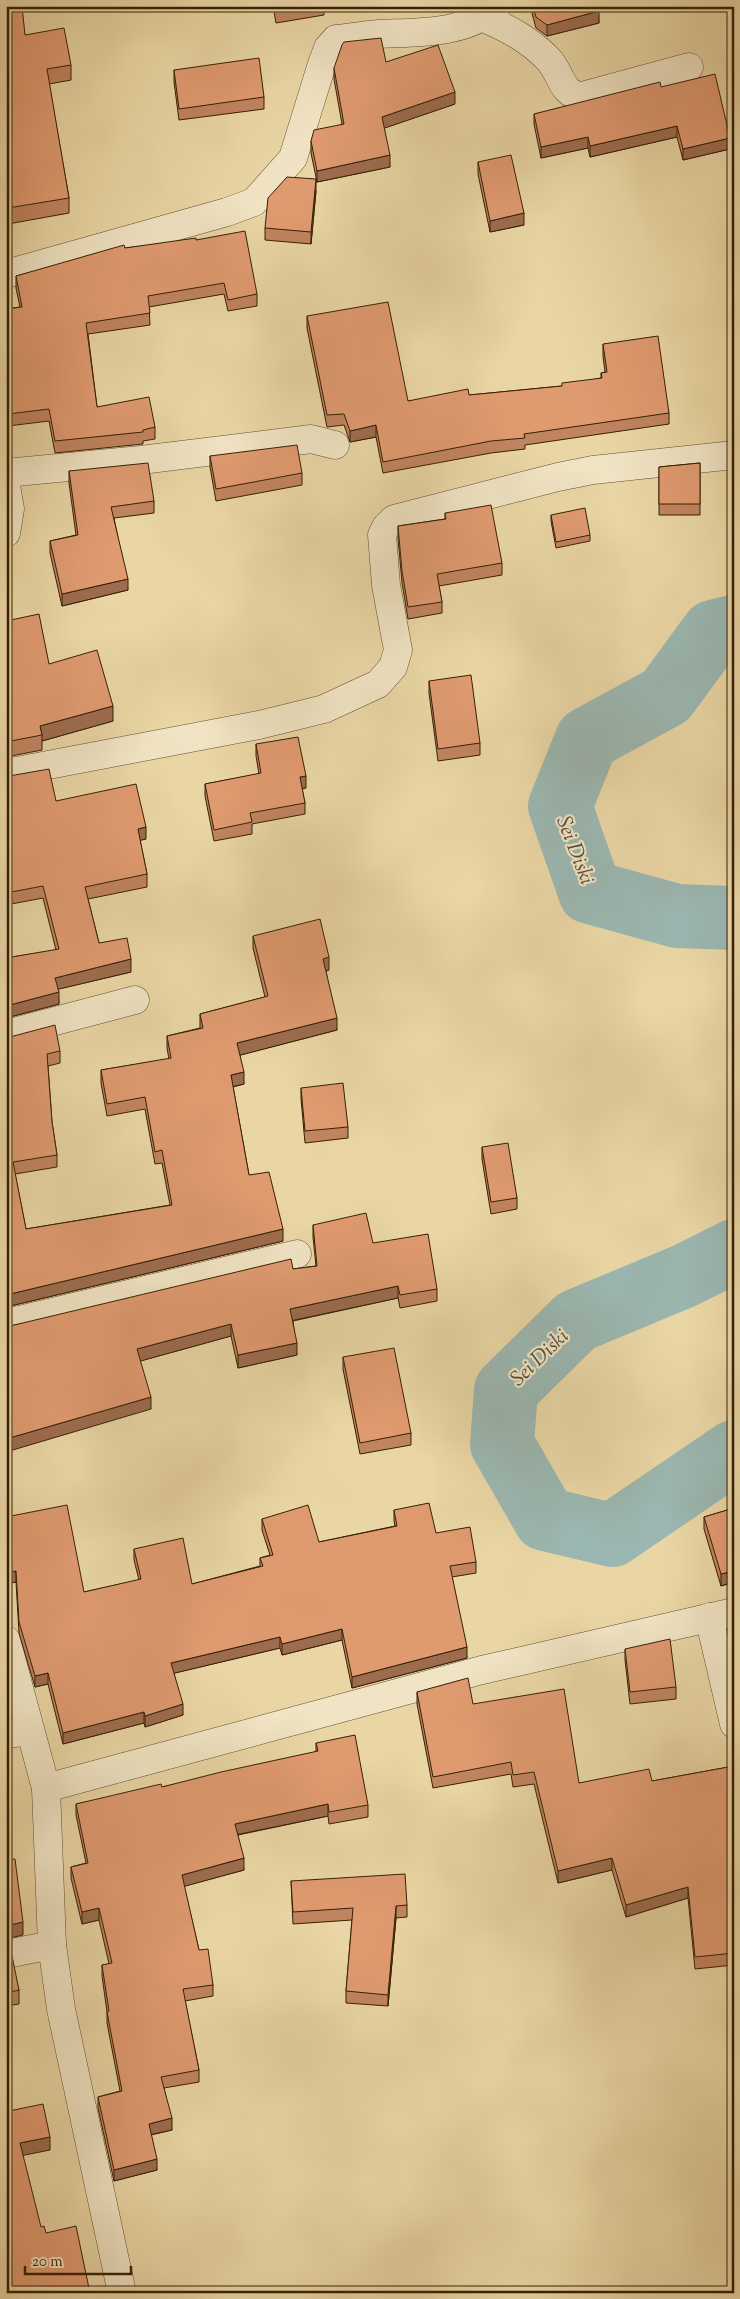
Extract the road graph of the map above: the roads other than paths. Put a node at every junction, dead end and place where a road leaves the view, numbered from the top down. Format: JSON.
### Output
{"nodes":[{"id":1,"x":490,"y":12,"type":"edge"},
{"id":2,"x":689,"y":67,"type":"dead end"},
{"id":3,"x":6,"y":274,"type":"edge"},
{"id":4,"x":335,"y":445,"type":"dead end"},
{"id":5,"x":734,"y":455,"type":"edge"},
{"id":6,"x":6,"y":471,"type":"edge"},
{"id":7,"x":6,"y":486,"type":"edge"},
{"id":8,"x":6,"y":533,"type":"edge"},
{"id":9,"x":6,"y":773,"type":"edge"},
{"id":10,"x":135,"y":1000,"type":"dead end"},
{"id":11,"x":6,"y":1034,"type":"edge"},
{"id":12,"x":297,"y":1254,"type":"dead end"},
{"id":13,"x":6,"y":1322,"type":"edge"},
{"id":14,"x":722,"y":1615,"type":"edge"},
{"id":15,"x":6,"y":1640,"type":"edge"},
{"id":16,"x":734,"y":1724,"type":"edge"},
{"id":17,"x":18,"y":1733,"type":"edge"},
{"id":18,"x":46,"y":1788,"type":"junction"},
{"id":19,"x":52,"y":1945,"type":"junction"},
{"id":20,"x":6,"y":1954,"type":"edge"},
{"id":21,"x":122,"y":2293,"type":"edge"}],
"edges":[{"from":1,"to":2,"type":"street"},
{"from":1,"to":3,"type":"street"},
{"from":4,"to":6,"type":"street"},
{"from":5,"to":9,"type":"street"},
{"from":7,"to":8,"type":"street"},
{"from":10,"to":11,"type":"street"},
{"from":12,"to":13,"type":"street"},
{"from":14,"to":16,"type":"street"},
{"from":14,"to":18,"type":"street"},
{"from":15,"to":17,"type":"street"},
{"from":17,"to":18,"type":"street"},
{"from":18,"to":19,"type":"street"},
{"from":19,"to":20,"type":"street"},
{"from":19,"to":21,"type":"street"}]}
